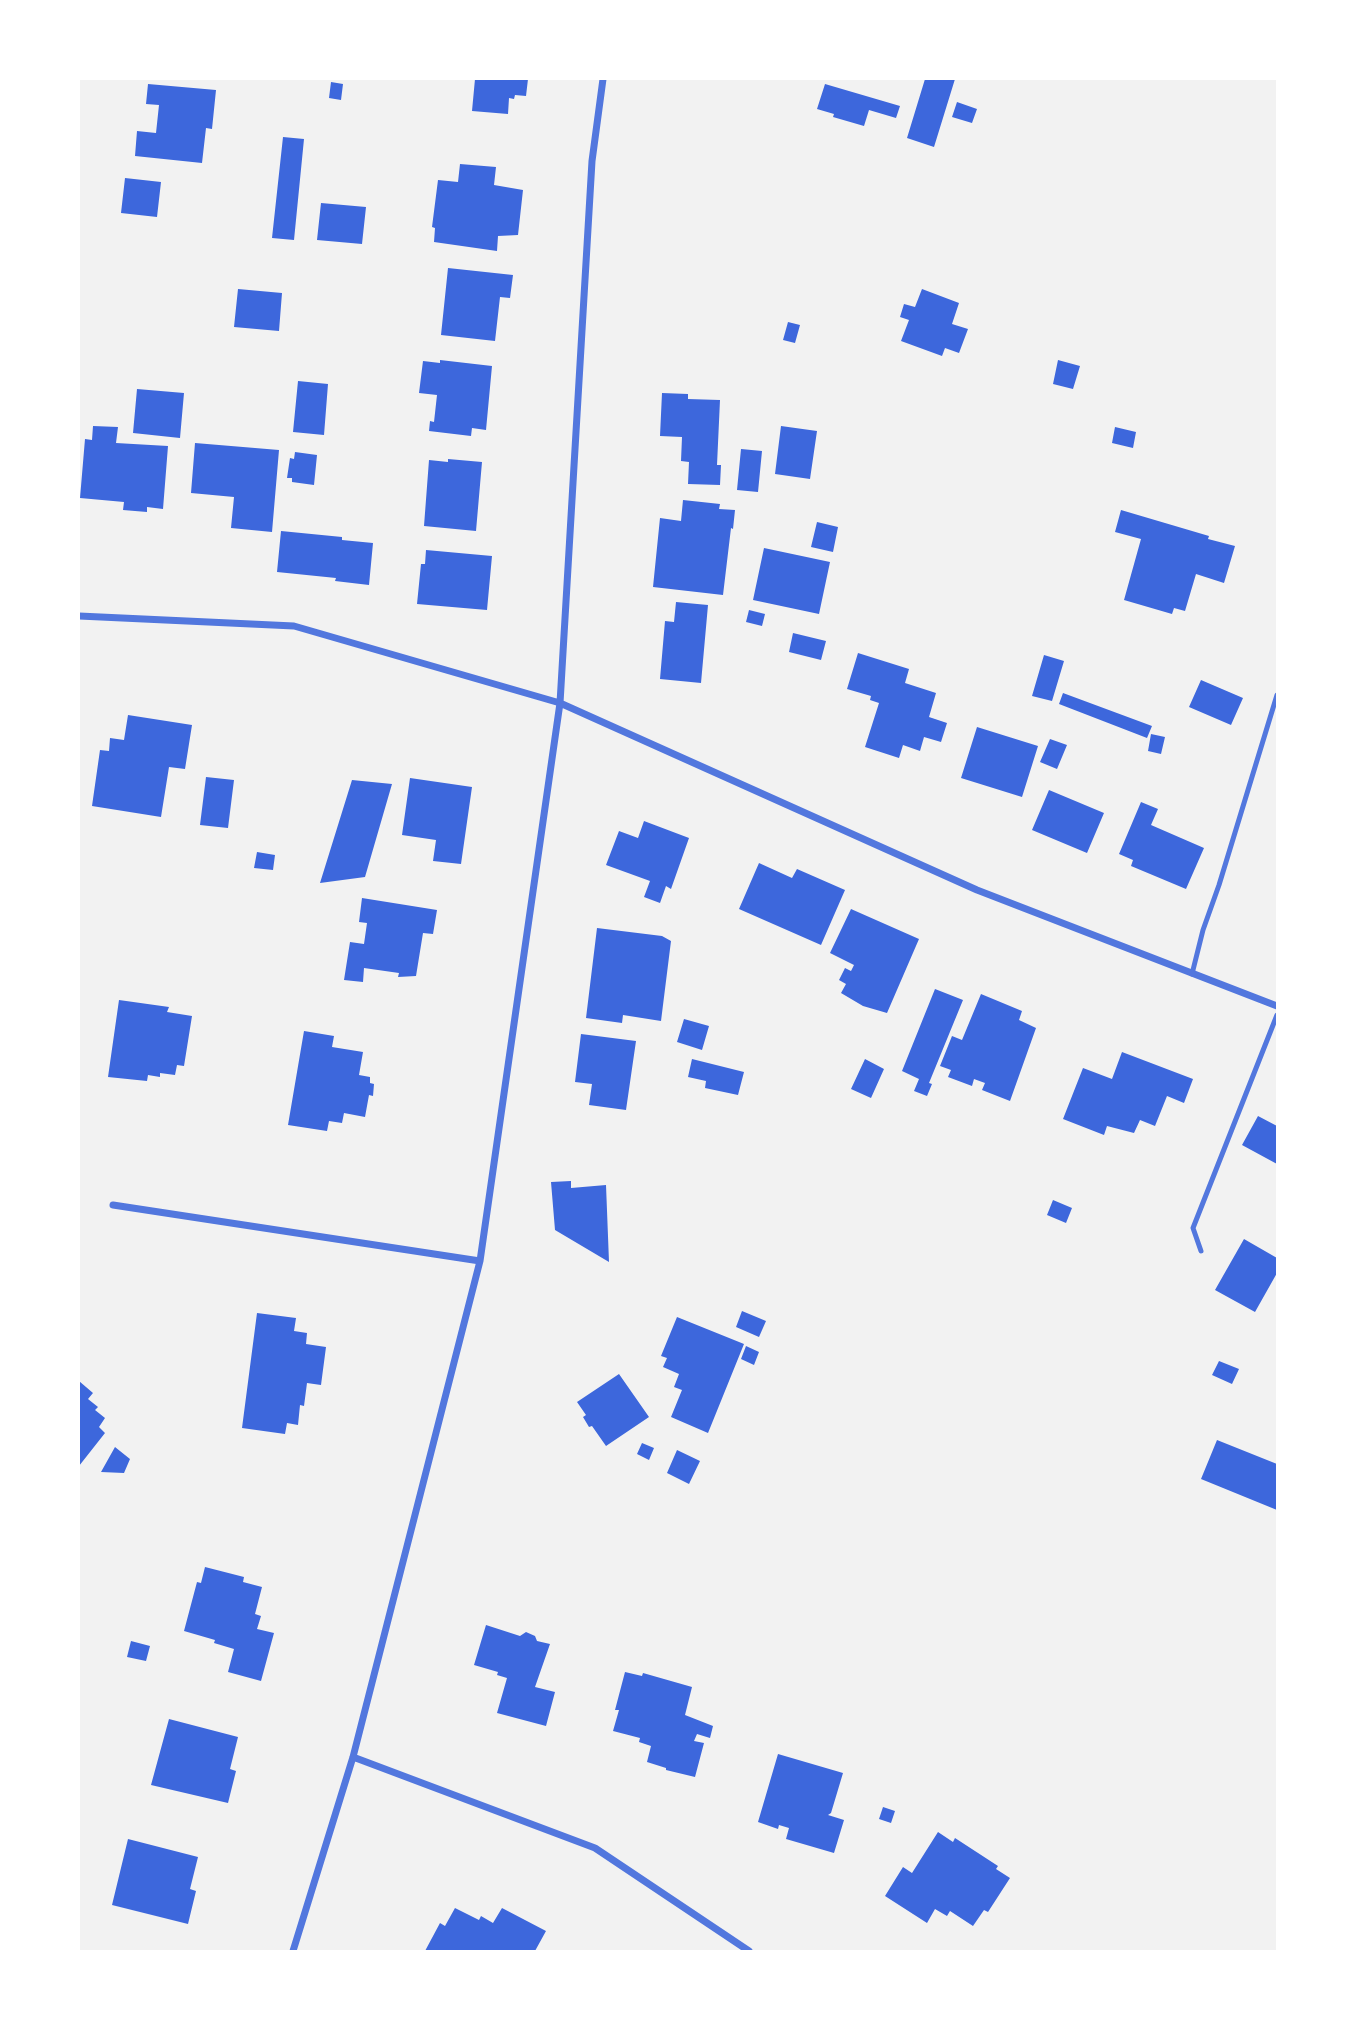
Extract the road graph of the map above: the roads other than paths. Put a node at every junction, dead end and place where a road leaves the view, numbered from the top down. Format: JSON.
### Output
{"nodes":[{"id":1,"x":603,"y":79,"type":"edge"},
{"id":2,"x":79,"y":616,"type":"edge"},
{"id":3,"x":1277,"y":695,"type":"edge"},
{"id":4,"x":560,"y":703,"type":"junction"},
{"id":5,"x":1192,"y":974,"type":"junction"},
{"id":6,"x":1277,"y":1006,"type":"edge"},
{"id":7,"x":1277,"y":1015,"type":"edge"},
{"id":8,"x":113,"y":1205,"type":"dead end"},
{"id":9,"x":1201,"y":1251,"type":"dead end"},
{"id":10,"x":480,"y":1261,"type":"junction"},
{"id":11,"x":352,"y":1757,"type":"junction"},
{"id":12,"x":293,"y":1951,"type":"edge"},
{"id":13,"x":749,"y":1951,"type":"edge"}],
"edges":[{"from":1,"to":4,"type":"street"},
{"from":2,"to":4,"type":"street"},
{"from":3,"to":5,"type":"lane"},
{"from":4,"to":5,"type":"street"},
{"from":4,"to":10,"type":"street"},
{"from":5,"to":6,"type":"street"},
{"from":7,"to":9,"type":"lane"},
{"from":8,"to":10,"type":"street"},
{"from":10,"to":11,"type":"street"},
{"from":11,"to":12,"type":"street"},
{"from":11,"to":13,"type":"street"}]}
